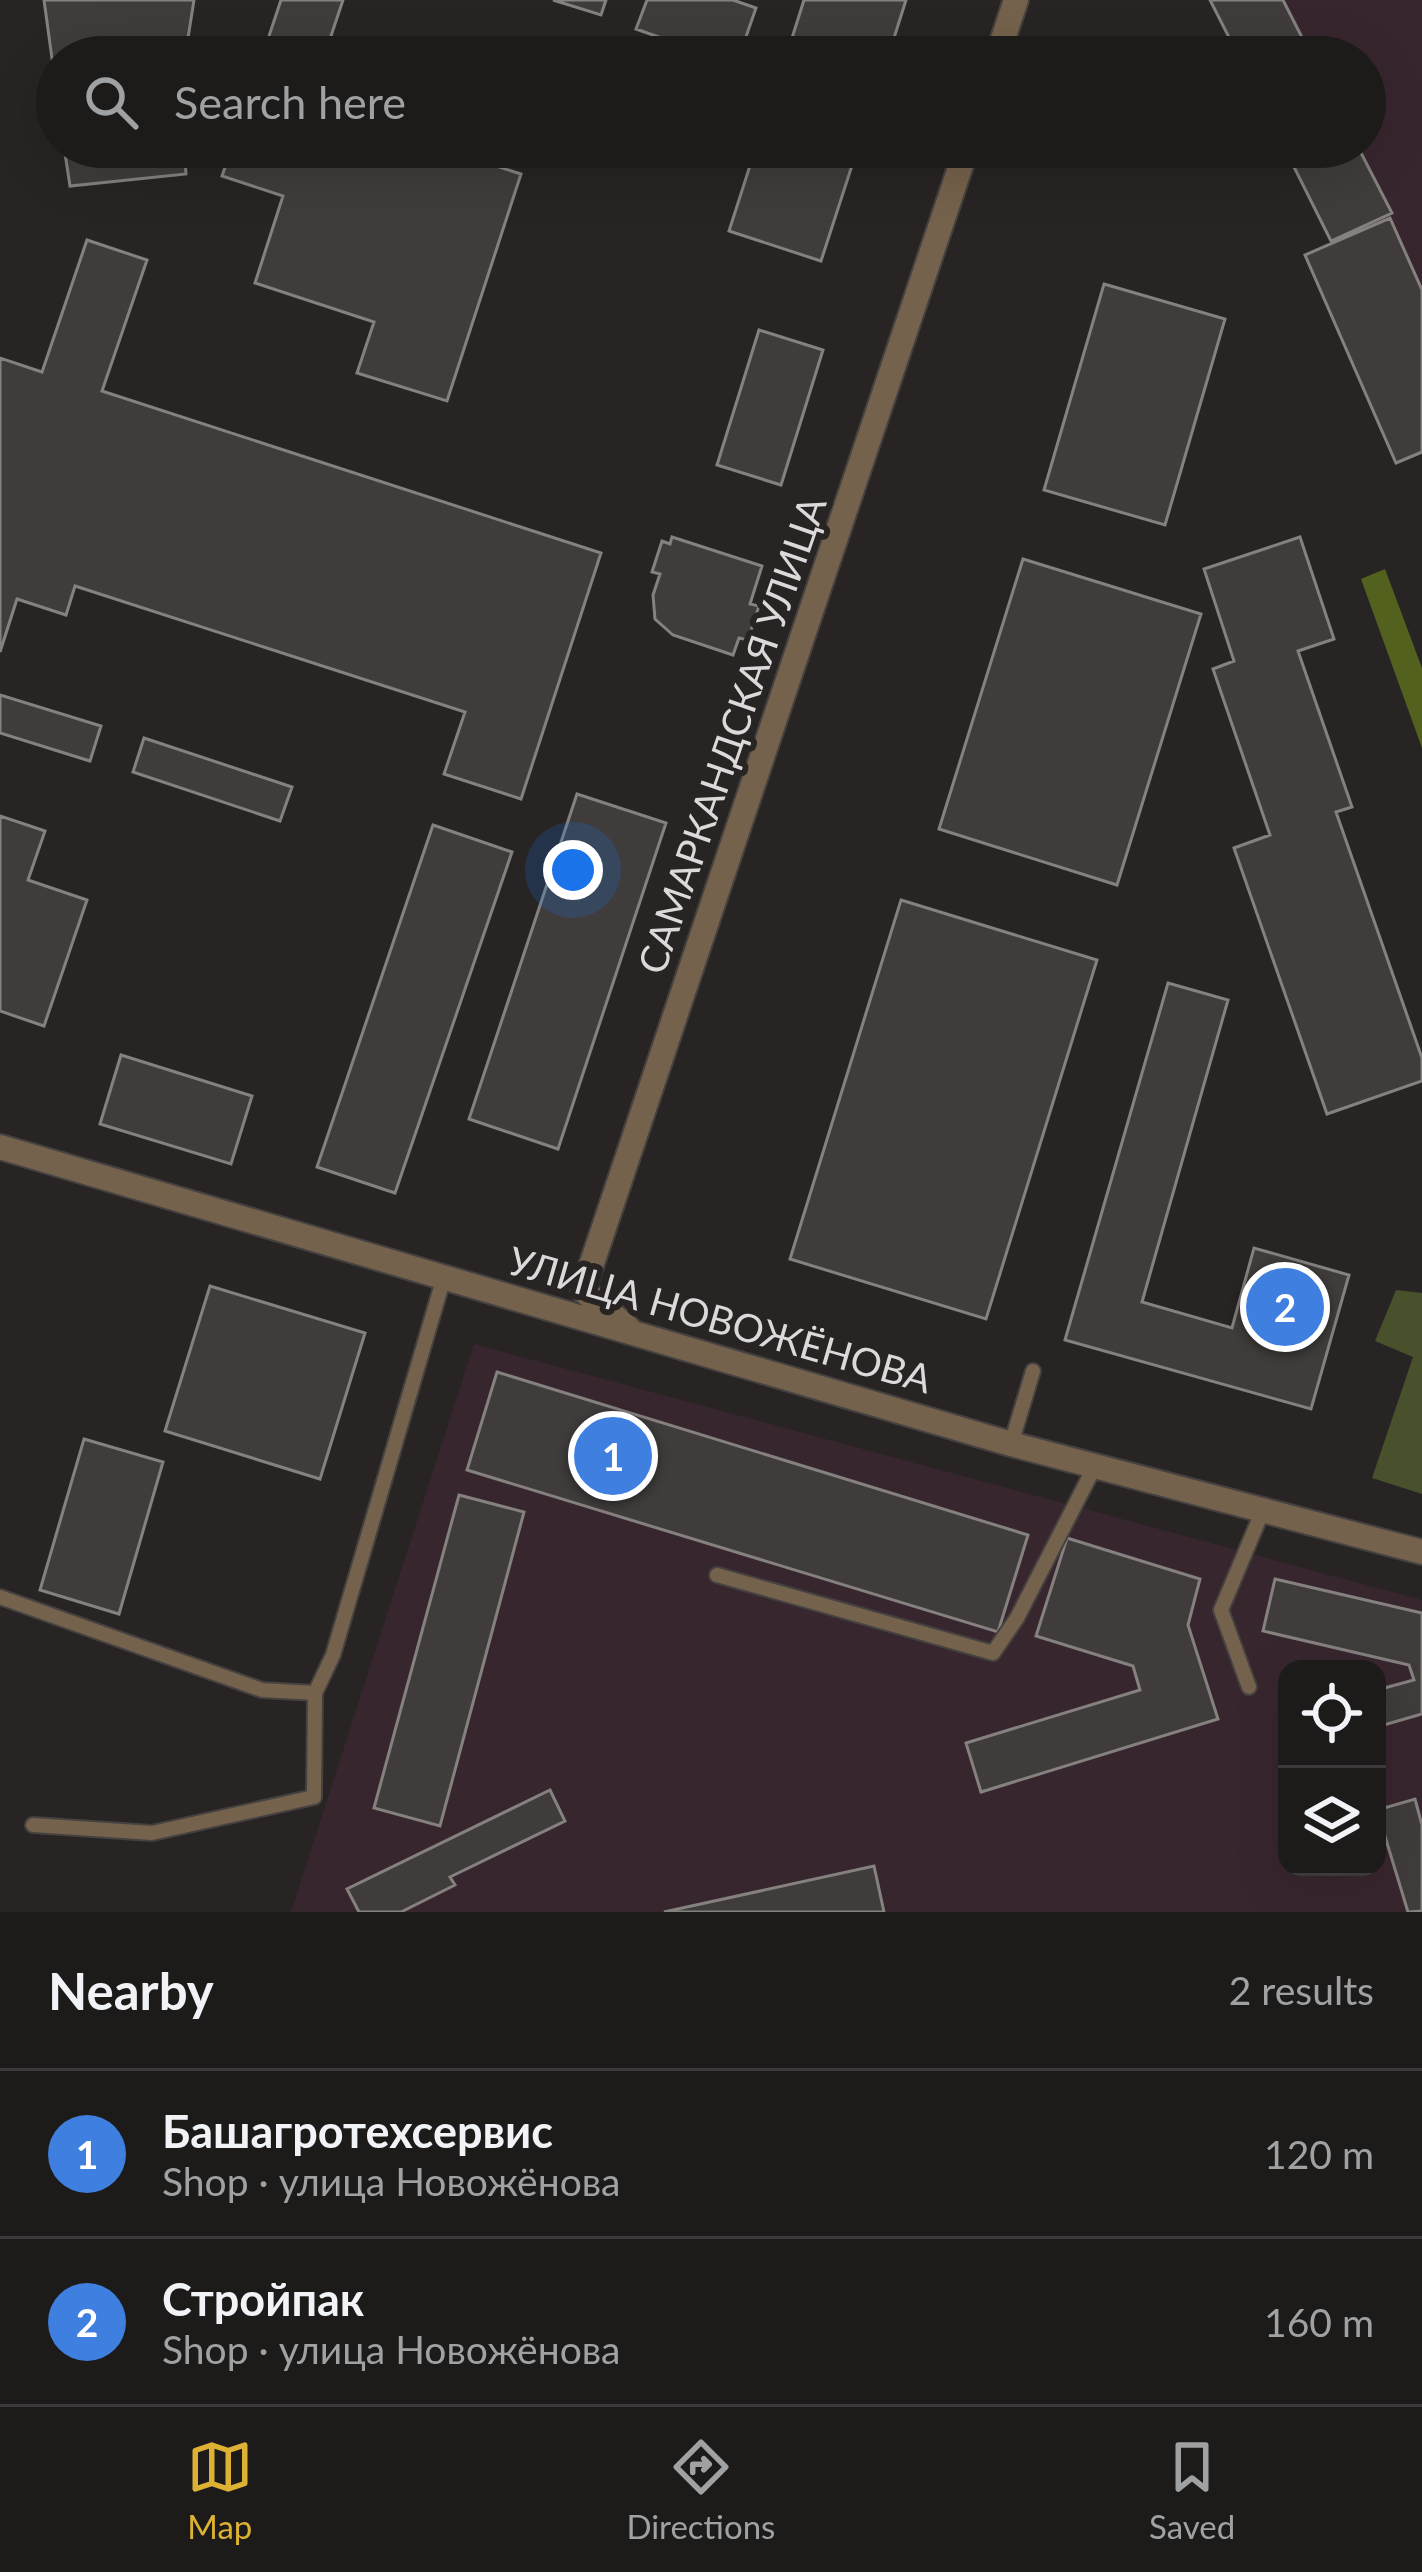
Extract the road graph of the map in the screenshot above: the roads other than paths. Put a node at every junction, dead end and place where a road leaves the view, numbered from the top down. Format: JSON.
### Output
{"nodes":[{"id":1,"x":1016,"y":0,"type":"edge"},
{"id":2,"x":1004,"y":36,"type":"edge"},
{"id":3,"x":960,"y":168,"type":"edge"},
{"id":4,"x":0,"y":1147,"type":"edge"},
{"id":5,"x":444,"y":1277,"type":"junction"},
{"id":6,"x":628,"y":1328,"type":"junction"},
{"id":7,"x":1033,"y":1371,"type":"dead end"},
{"id":8,"x":1010,"y":1444,"type":"junction"},
{"id":9,"x":1095,"y":1466,"type":"junction"},
{"id":10,"x":1263,"y":1510,"type":"junction"},
{"id":11,"x":1422,"y":1552,"type":"edge"},
{"id":12,"x":717,"y":1575,"type":"dead end"},
{"id":13,"x":0,"y":1597,"type":"edge"},
{"id":14,"x":1249,"y":1687,"type":"dead end"},
{"id":15,"x":315,"y":1693,"type":"junction"},
{"id":16,"x":33,"y":1825,"type":"dead end"}],
"edges":[{"from":1,"to":2,"type":"street"},
{"from":3,"to":6,"type":"street","name":"САМАРКАНДСКАЯ УЛИЦА"},
{"from":4,"to":5,"type":"street","name":"УЛИЦА НОВОЖЁНОВА"},
{"from":5,"to":6,"type":"street","name":"УЛИЦА НОВОЖЁНОВА"},
{"from":5,"to":15,"type":"lane"},
{"from":6,"to":8,"type":"street","name":"УЛИЦА НОВОЖЁНОВА"},
{"from":7,"to":8,"type":"lane"},
{"from":8,"to":9,"type":"street","name":"УЛИЦА НОВОЖЁНОВА"},
{"from":9,"to":10,"type":"street","name":"УЛИЦА НОВОЖЁНОВА"},
{"from":9,"to":12,"type":"lane"},
{"from":10,"to":11,"type":"street","name":"УЛИЦА НОВОЖЁНОВА"},
{"from":10,"to":14,"type":"lane"},
{"from":13,"to":15,"type":"lane"},
{"from":15,"to":16,"type":"lane"}]}
